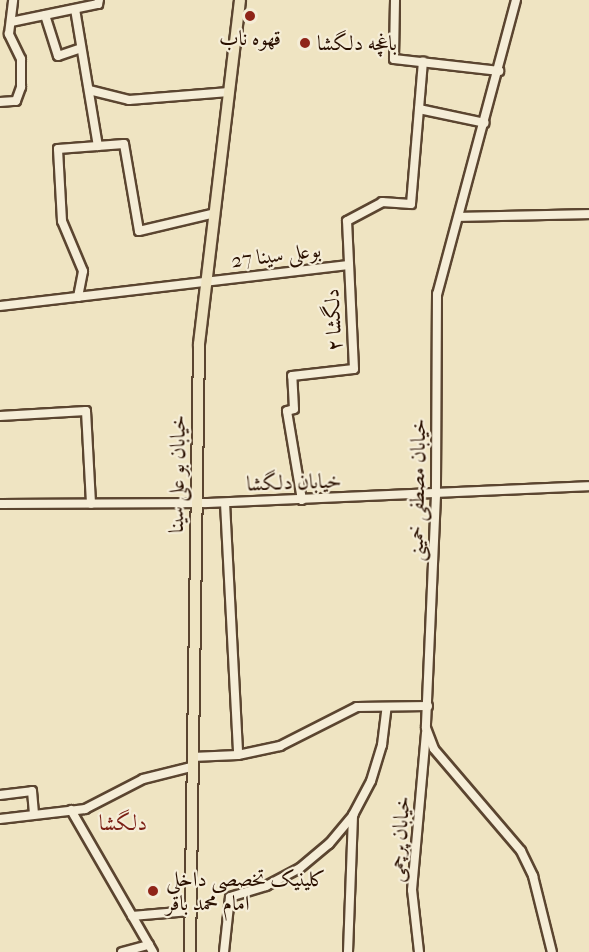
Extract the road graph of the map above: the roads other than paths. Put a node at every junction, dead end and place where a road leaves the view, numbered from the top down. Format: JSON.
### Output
{"nodes":[{"id":1,"x":13,"y":0,"type":"edge"},
{"id":2,"x":99,"y":0,"type":"edge"},
{"id":3,"x":240,"y":0,"type":"edge"},
{"id":4,"x":395,"y":0,"type":"edge"},
{"id":5,"x":516,"y":0,"type":"edge"},
{"id":6,"x":75,"y":9,"type":"junction"},
{"id":7,"x":45,"y":15,"type":"junction"},
{"id":8,"x":11,"y":22,"type":"junction"},
{"id":9,"x":81,"y":48,"type":"junction"},
{"id":10,"x":423,"y":62,"type":"junction"},
{"id":11,"x":499,"y":71,"type":"junction"},
{"id":12,"x":89,"y":90,"type":"junction"},
{"id":13,"x":229,"y":92,"type":"junction"},
{"id":14,"x":0,"y":102,"type":"edge"},
{"id":15,"x":419,"y":109,"type":"junction"},
{"id":16,"x":485,"y":123,"type":"junction"},
{"id":17,"x":98,"y":146,"type":"junction"},
{"id":18,"x":215,"y":213,"type":"junction"},
{"id":19,"x":589,"y":214,"type":"edge"},
{"id":20,"x":459,"y":217,"type":"junction"},
{"id":21,"x":349,"y":265,"type":"junction"},
{"id":22,"x":207,"y":281,"type":"junction"},
{"id":23,"x":78,"y":297,"type":"junction"},
{"id":24,"x":1,"y":303,"type":"edge"},
{"id":25,"x":0,"y":416,"type":"edge"},
{"id":26,"x":589,"y":486,"type":"edge"},
{"id":27,"x":436,"y":495,"type":"junction"},
{"id":28,"x":302,"y":500,"type":"junction"},
{"id":29,"x":225,"y":502,"type":"junction"},
{"id":30,"x":0,"y":504,"type":"edge"},
{"id":31,"x":91,"y":504,"type":"junction"},
{"id":32,"x":196,"y":504,"type":"junction"},
{"id":33,"x":428,"y":706,"type":"junction"},
{"id":34,"x":387,"y":707,"type":"junction"},
{"id":35,"x":426,"y":728,"type":"junction"},
{"id":36,"x":238,"y":755,"type":"junction"},
{"id":37,"x":192,"y":762,"type":"junction"},
{"id":38,"x":0,"y":795,"type":"edge"},
{"id":39,"x":71,"y":810,"type":"junction"},
{"id":40,"x":34,"y":812,"type":"junction"},
{"id":41,"x":353,"y":815,"type":"junction"},
{"id":42,"x":0,"y":819,"type":"edge"},
{"id":43,"x":190,"y":911,"type":"junction"},
{"id":44,"x":132,"y":916,"type":"junction"},
{"id":45,"x":151,"y":948,"type":"edge"},
{"id":46,"x":122,"y":952,"type":"edge"},
{"id":47,"x":190,"y":952,"type":"edge"},
{"id":48,"x":224,"y":952,"type":"edge"},
{"id":49,"x":348,"y":952,"type":"edge"},
{"id":50,"x":420,"y":952,"type":"edge"},
{"id":51,"x":552,"y":952,"type":"edge"}],
"edges":[{"from":1,"to":8,"type":"street"},
{"from":2,"to":6,"type":"street"},
{"from":3,"to":13,"type":"main road","name":"خیابان بو علی سینا"},
{"from":4,"to":10,"type":"street"},
{"from":5,"to":11,"type":"street","name":"خیابان مصطفی خمینی"},
{"from":6,"to":7,"type":"street"},
{"from":6,"to":9,"type":"street"},
{"from":7,"to":8,"type":"street"},
{"from":7,"to":9,"type":"street"},
{"from":8,"to":14,"type":"street"},
{"from":9,"to":12,"type":"street"},
{"from":10,"to":11,"type":"street"},
{"from":10,"to":15,"type":"street"},
{"from":11,"to":16,"type":"street","name":"خیابان مصطفی خمینی"},
{"from":12,"to":13,"type":"street"},
{"from":12,"to":17,"type":"street"},
{"from":13,"to":18,"type":"main road","name":"خیابان بو علی سینا"},
{"from":15,"to":16,"type":"street"},
{"from":15,"to":21,"type":"street","name":"دلگشا ۲"},
{"from":16,"to":20,"type":"street","name":"خیابان مصطفی خمینی"},
{"from":17,"to":18,"type":"street"},
{"from":17,"to":23,"type":"street"},
{"from":18,"to":22,"type":"main road","name":"خیابان بو علی سینا"},
{"from":19,"to":20,"type":"street"},
{"from":20,"to":27,"type":"street","name":"خیابان مصطفی خمینی"},
{"from":21,"to":22,"type":"street","name":"بوعلی سینا 27"},
{"from":21,"to":28,"type":"street","name":"دلگشا ۲"},
{"from":22,"to":23,"type":"street","name":"بوعلی سینا 27"},
{"from":22,"to":32,"type":"main road","name":"خیابان بو علی سینا"},
{"from":23,"to":24,"type":"street","name":"بوعلی سینا 27"},
{"from":25,"to":31,"type":"street"},
{"from":26,"to":27,"type":"street","name":"خیابان دلگشا"},
{"from":27,"to":28,"type":"street","name":"خیابان دلگشا"},
{"from":27,"to":33,"type":"street","name":"خیابان مصطفی خمینی"},
{"from":28,"to":29,"type":"street","name":"خیابان دلگشا"},
{"from":29,"to":32,"type":"street","name":"خیابان دلگشا"},
{"from":29,"to":36,"type":"street"},
{"from":30,"to":31,"type":"street","name":"خیابان دلگشا"},
{"from":31,"to":32,"type":"street","name":"خیابان دلگشا"},
{"from":32,"to":37,"type":"main road","name":"خیابان بو علی سینا"},
{"from":33,"to":34,"type":"street"},
{"from":33,"to":35,"type":"street","name":"خیابان مصطفی خمینی"},
{"from":34,"to":36,"type":"street"},
{"from":34,"to":41,"type":"street"},
{"from":35,"to":50,"type":"street","name":"خیابان پرچمی"},
{"from":35,"to":51,"type":"street"},
{"from":36,"to":37,"type":"street"},
{"from":37,"to":39,"type":"street"},
{"from":37,"to":43,"type":"main road","name":"خیابان بو علی سینا"},
{"from":38,"to":40,"type":"street"},
{"from":39,"to":40,"type":"street"},
{"from":39,"to":44,"type":"street"},
{"from":40,"to":42,"type":"street"},
{"from":41,"to":48,"type":"street"},
{"from":41,"to":49,"type":"street"},
{"from":43,"to":44,"type":"street"},
{"from":43,"to":47,"type":"main road","name":"خیابان بو علی سینا"},
{"from":44,"to":45,"type":"street"},
{"from":45,"to":46,"type":"street"}]}
